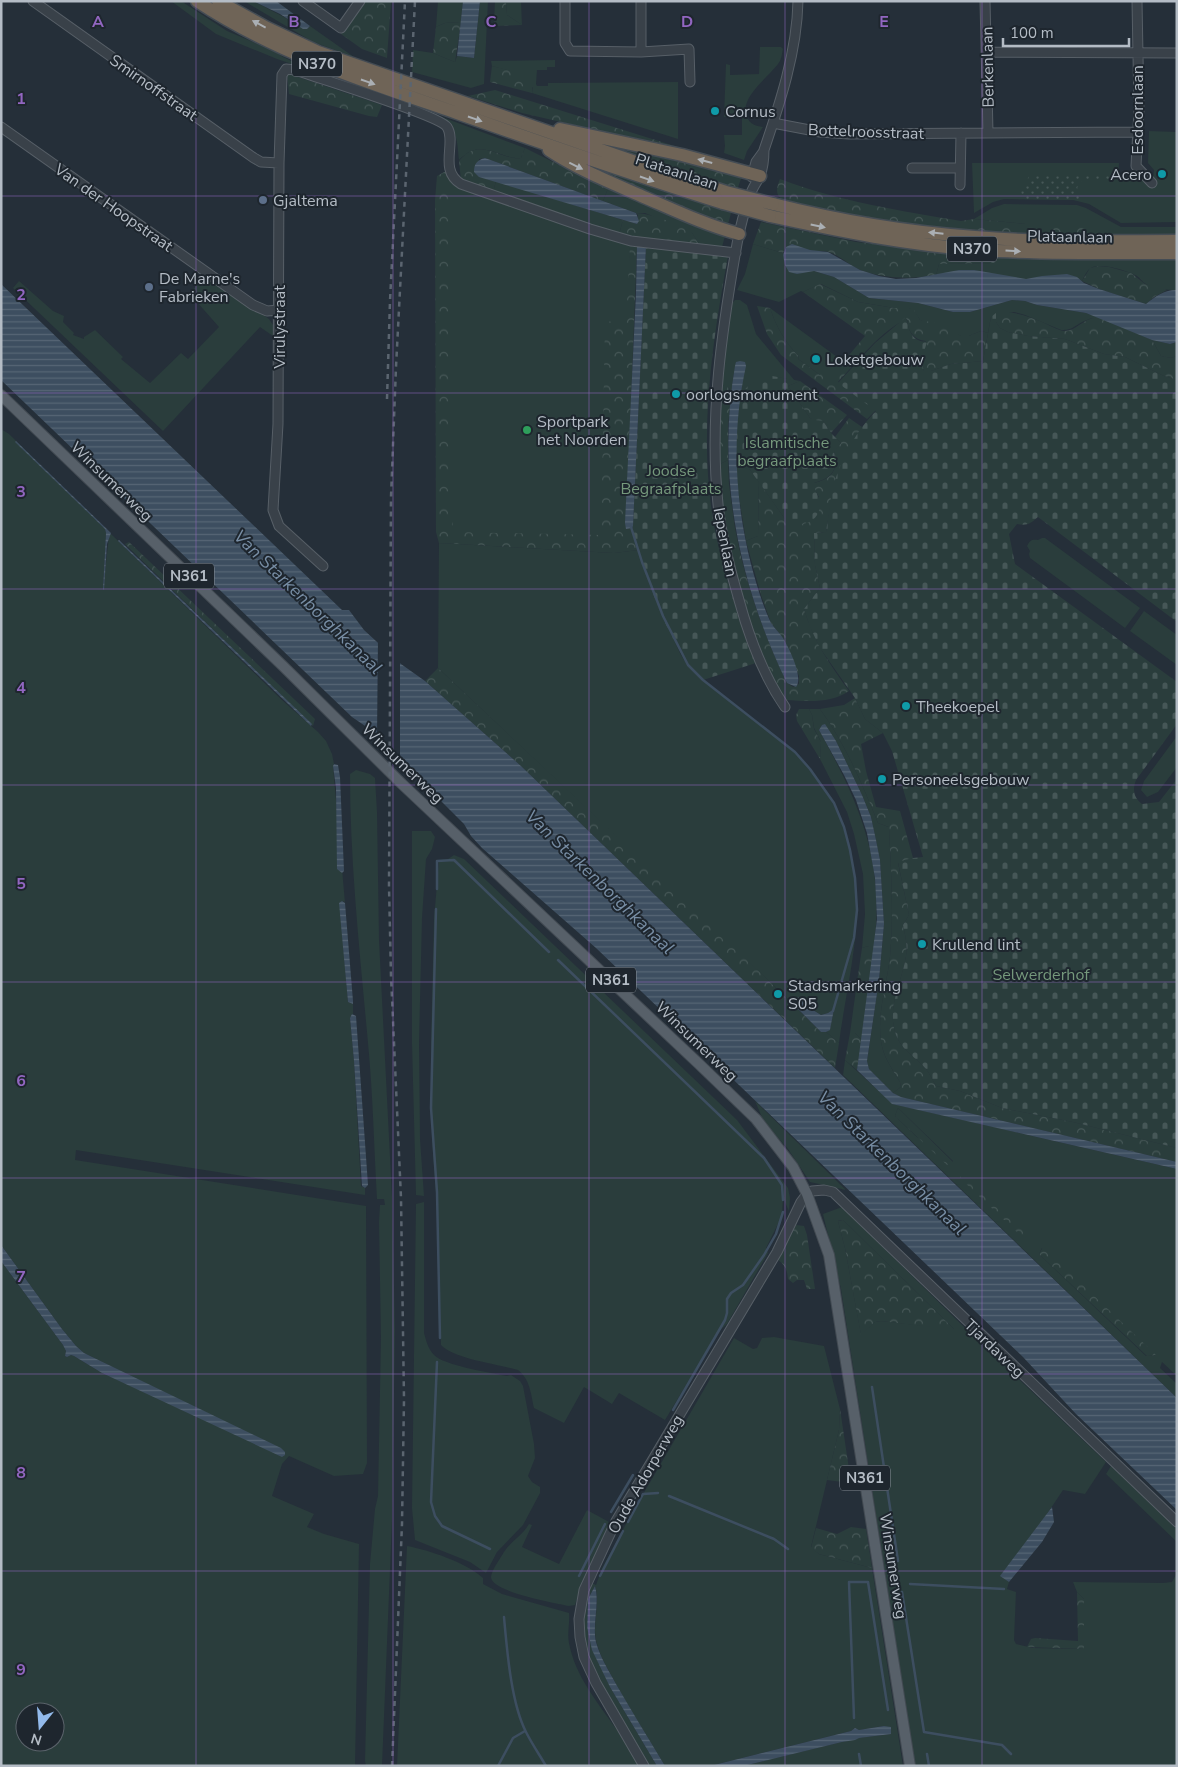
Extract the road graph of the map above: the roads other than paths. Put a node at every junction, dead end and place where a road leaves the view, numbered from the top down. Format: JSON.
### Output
{"nodes":[{"id":1,"x":33,"y":1,"type":"edge"},
{"id":2,"x":197,"y":1,"type":"edge"},
{"id":3,"x":218,"y":1,"type":"edge"},
{"id":4,"x":303,"y":1,"type":"edge"},
{"id":5,"x":360,"y":1,"type":"edge"},
{"id":6,"x":565,"y":1,"type":"edge"},
{"id":7,"x":641,"y":1,"type":"edge"},
{"id":8,"x":798,"y":1,"type":"edge"},
{"id":9,"x":986,"y":1,"type":"edge"},
{"id":10,"x":1137,"y":1,"type":"edge"},
{"id":11,"x":641,"y":52,"type":"junction"},
{"id":12,"x":987,"y":52,"type":"junction"},
{"id":13,"x":1177,"y":53,"type":"edge"},
{"id":14,"x":1137,"y":54,"type":"junction"},
{"id":15,"x":690,"y":82,"type":"dead end"},
{"id":16,"x":773,"y":123,"type":"junction"},
{"id":17,"x":1,"y":127,"type":"edge"},
{"id":18,"x":1137,"y":132,"type":"junction"},
{"id":19,"x":961,"y":133,"type":"junction"},
{"id":20,"x":988,"y":133,"type":"junction"},
{"id":21,"x":537,"y":135,"type":"junction"},
{"id":22,"x":279,"y":163,"type":"junction"},
{"id":23,"x":960,"y":166,"type":"junction"},
{"id":24,"x":912,"y":168,"type":"dead end"},
{"id":25,"x":756,"y":175,"type":"junction"},
{"id":26,"x":1152,"y":183,"type":"dead end"},
{"id":27,"x":960,"y":185,"type":"dead end"},
{"id":28,"x":772,"y":210,"type":"junction"},
{"id":29,"x":739,"y":234,"type":"junction"},
{"id":30,"x":1177,"y":241,"type":"edge"},
{"id":31,"x":736,"y":253,"type":"junction"},
{"id":32,"x":1177,"y":253,"type":"edge"},
{"id":33,"x":279,"y":310,"type":"junction"},
{"id":34,"x":1,"y":395,"type":"edge"},
{"id":35,"x":323,"y":566,"type":"dead end"},
{"id":36,"x":785,"y":707,"type":"dead end"},
{"id":37,"x":807,"y":1194,"type":"junction"},
{"id":38,"x":1177,"y":1522,"type":"edge"},
{"id":39,"x":644,"y":1766,"type":"edge"},
{"id":40,"x":910,"y":1766,"type":"edge"}],
"edges":[{"from":1,"to":22,"type":"street","name":"Smirnoffstraat"},
{"from":2,"to":21,"type":"highway","name":"Plataanlaan","number":"N370","one_way":true},
{"from":21,"to":3,"type":"highway","name":"Plataanlaan","number":"N370","one_way":true},
{"from":4,"to":5,"type":"street"},
{"from":6,"to":11,"type":"street"},
{"from":7,"to":11,"type":"street"},
{"from":8,"to":16,"type":"street","name":"Iepenlaan"},
{"from":9,"to":12,"type":"street","name":"Berkenlaan"},
{"from":10,"to":14,"type":"street","name":"Esdoornlaan"},
{"from":11,"to":15,"type":"street"},
{"from":12,"to":14,"type":"street"},
{"from":12,"to":20,"type":"street","name":"Berkenlaan"},
{"from":13,"to":14,"type":"street"},
{"from":14,"to":18,"type":"street","name":"Esdoornlaan"},
{"from":16,"to":19,"type":"street","name":"Bottelroosstraat"},
{"from":16,"to":25,"type":"street","name":"Iepenlaan"},
{"from":17,"to":33,"type":"street","name":"Van der Hoopstraat"},
{"from":18,"to":20,"type":"street","name":"Bottelroosstraat"},
{"from":18,"to":26,"type":"street","name":"Esdoornlaan"},
{"from":19,"to":20,"type":"street","name":"Bottelroosstraat"},
{"from":19,"to":23,"type":"street"},
{"from":25,"to":21,"type":"highway","number":"N370","one_way":true},
{"from":21,"to":28,"type":"highway","name":"Plataanlaan","number":"N370","bridge":true},
{"from":21,"to":29,"type":"highway","number":"N370","one_way":true},
{"from":22,"to":31,"type":"street","name":"Virulystraat"},
{"from":22,"to":33,"type":"street","name":"Virulystraat"},
{"from":23,"to":24,"type":"street"},
{"from":23,"to":27,"type":"street"},
{"from":25,"to":29,"type":"street","name":"Iepenlaan"},
{"from":30,"to":28,"type":"highway","name":"Plataanlaan","number":"N370","one_way":true},
{"from":28,"to":32,"type":"highway","name":"Plataanlaan","number":"N370","one_way":true},
{"from":29,"to":31,"type":"street","name":"Iepenlaan"},
{"from":31,"to":36,"type":"street","name":"Iepenlaan"},
{"from":33,"to":35,"type":"street","name":"Virulystraat"},
{"from":34,"to":37,"type":"main road","name":"Winsumerweg","number":"N361"},
{"from":37,"to":38,"type":"street","name":"Tjardaweg"},
{"from":37,"to":39,"type":"street","name":"Oude Adorperweg"},
{"from":37,"to":40,"type":"main road","name":"Winsumerweg","number":"N361"}]}
